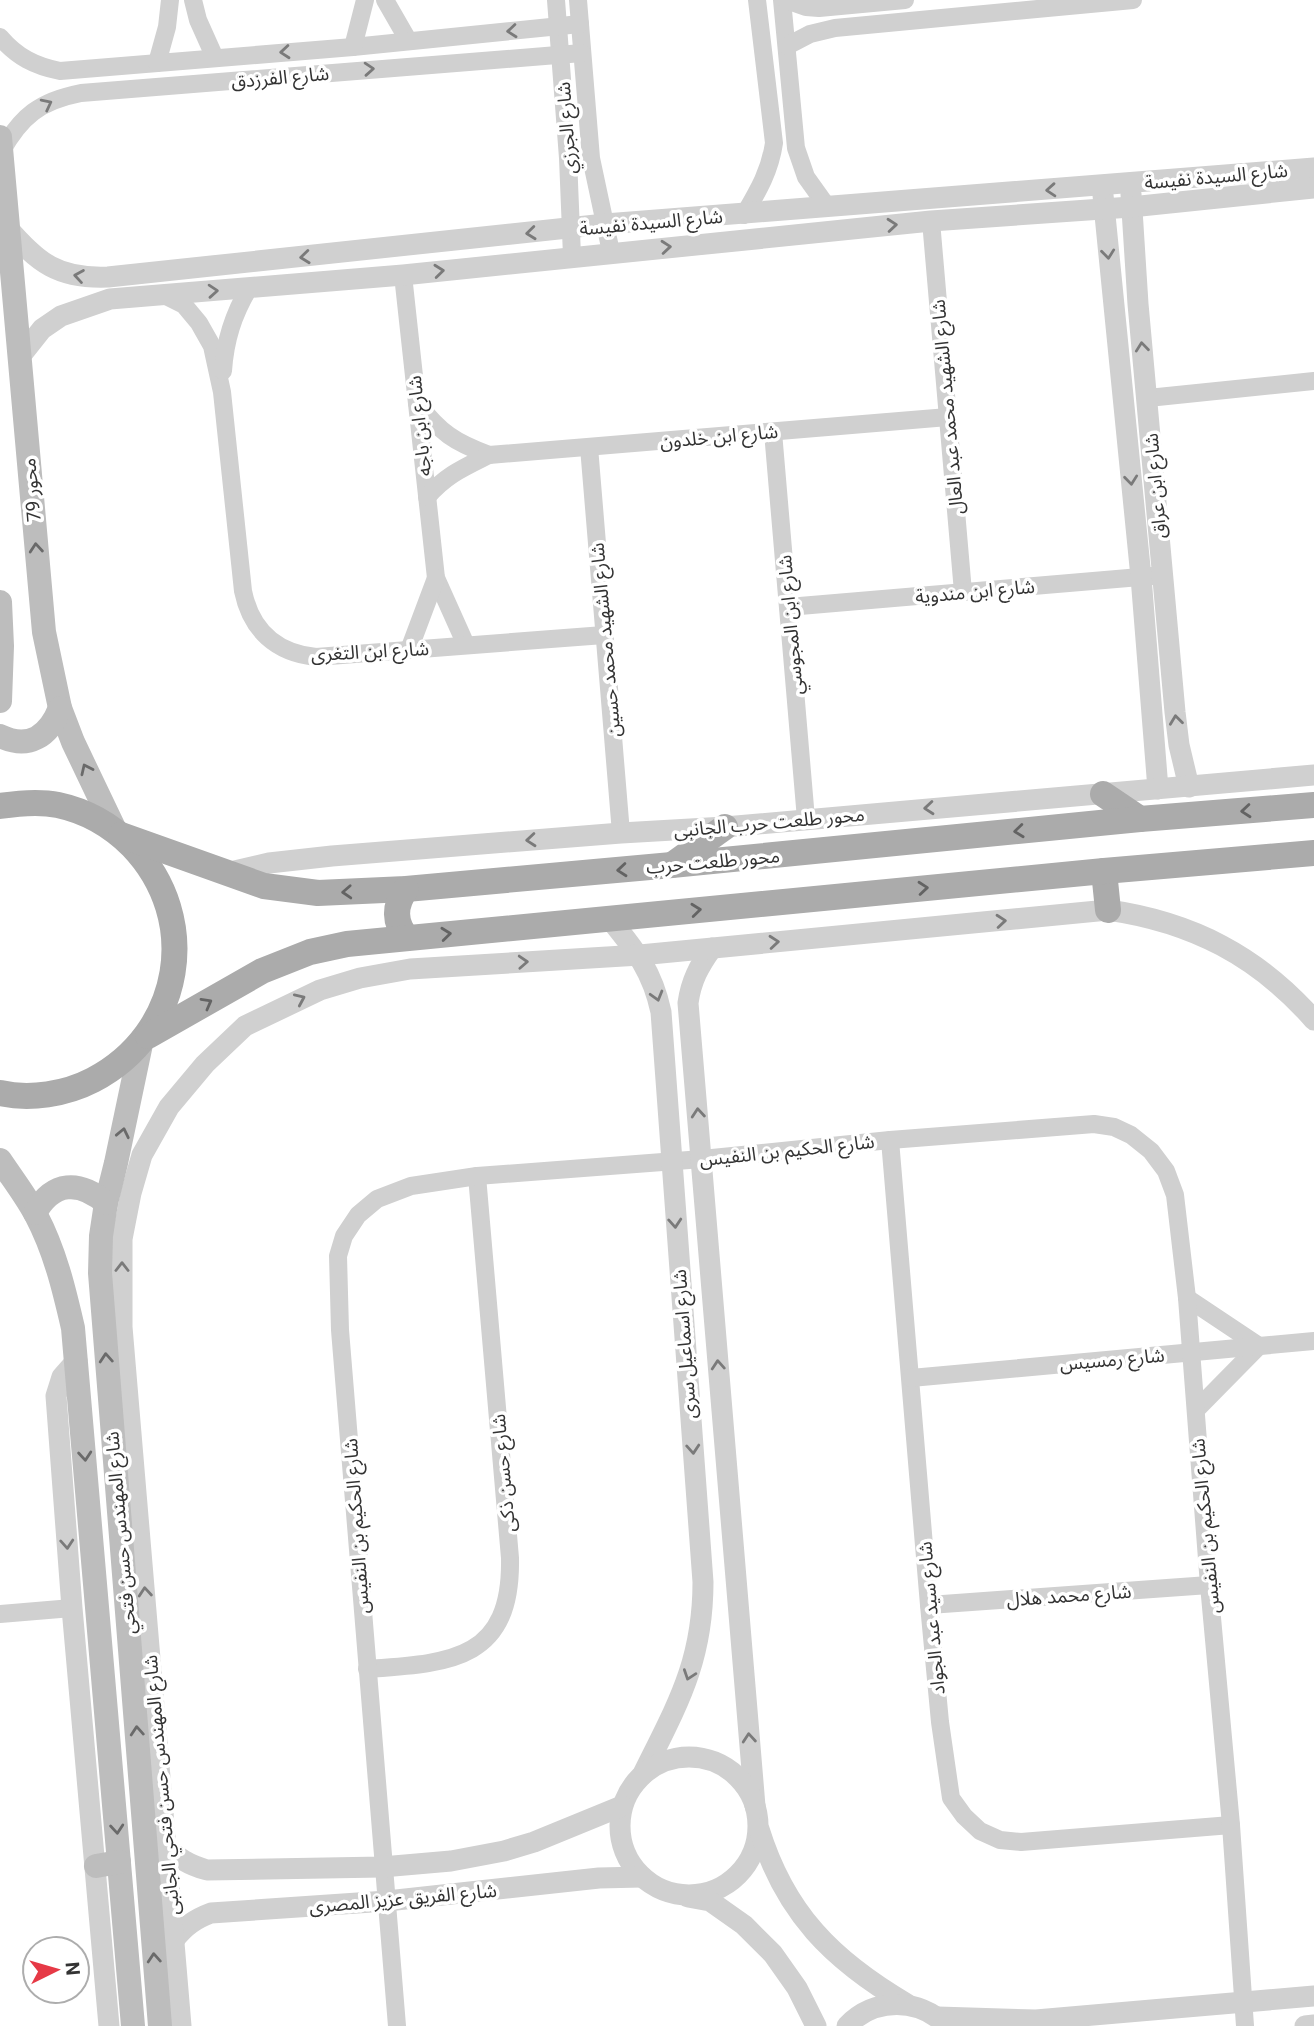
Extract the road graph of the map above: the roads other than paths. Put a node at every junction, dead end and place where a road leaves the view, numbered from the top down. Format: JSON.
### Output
{"nodes":[{"id":1,"x":170,"y":0,"type":"edge"},
{"id":2,"x":193,"y":0,"type":"edge"},
{"id":3,"x":365,"y":0,"type":"edge"},
{"id":4,"x":385,"y":0,"type":"edge"},
{"id":5,"x":556,"y":0,"type":"edge"},
{"id":6,"x":578,"y":0,"type":"edge"},
{"id":7,"x":757,"y":0,"type":"edge"},
{"id":8,"x":784,"y":0,"type":"edge"},
{"id":9,"x":905,"y":0,"type":"edge"},
{"id":10,"x":1133,"y":0,"type":"edge"},
{"id":11,"x":1087,"y":2,"type":"edge"},
{"id":12,"x":1064,"y":3,"type":"edge"},
{"id":13,"x":580,"y":24,"type":"junction"},
{"id":14,"x":558,"y":27,"type":"junction"},
{"id":15,"x":0,"y":37,"type":"edge"},
{"id":16,"x":408,"y":40,"type":"junction"},
{"id":17,"x":787,"y":46,"type":"junction"},
{"id":18,"x":353,"y":47,"type":"junction"},
{"id":19,"x":582,"y":53,"type":"junction"},
{"id":20,"x":251,"y":54,"type":"junction"},
{"id":21,"x":560,"y":55,"type":"junction"},
{"id":22,"x":215,"y":58,"type":"junction"},
{"id":23,"x":157,"y":63,"type":"junction"},
{"id":24,"x":254,"y":79,"type":"junction"},
{"id":25,"x":1,"y":145,"type":"edge"},
{"id":26,"x":1314,"y":168,"type":"edge"},
{"id":27,"x":1131,"y":184,"type":"junction"},
{"id":28,"x":1103,"y":186,"type":"junction"},
{"id":29,"x":1314,"y":188,"type":"edge"},
{"id":30,"x":827,"y":205,"type":"junction"},
{"id":31,"x":1130,"y":207,"type":"junction"},
{"id":32,"x":1104,"y":208,"type":"junction"},
{"id":33,"x":744,"y":215,"type":"junction"},
{"id":34,"x":931,"y":221,"type":"junction"},
{"id":35,"x":605,"y":224,"type":"junction"},
{"id":36,"x":7,"y":227,"type":"junction"},
{"id":37,"x":571,"y":229,"type":"junction"},
{"id":38,"x":611,"y":252,"type":"junction"},
{"id":39,"x":572,"y":256,"type":"junction"},
{"id":40,"x":402,"y":275,"type":"junction"},
{"id":41,"x":109,"y":288,"type":"junction"},
{"id":42,"x":250,"y":288,"type":"junction"},
{"id":43,"x":162,"y":294,"type":"junction"},
{"id":44,"x":19,"y":358,"type":"junction"},
{"id":45,"x":1307,"y":381,"type":"edge"},
{"id":46,"x":222,"y":392,"type":"junction"},
{"id":47,"x":1314,"y":395,"type":"edge"},
{"id":48,"x":1148,"y":398,"type":"junction"},
{"id":49,"x":417,"y":403,"type":"junction"},
{"id":50,"x":948,"y":417,"type":"junction"},
{"id":51,"x":773,"y":432,"type":"junction"},
{"id":52,"x":589,"y":447,"type":"junction"},
{"id":53,"x":489,"y":455,"type":"junction"},
{"id":54,"x":427,"y":498,"type":"junction"},
{"id":55,"x":1163,"y":575,"type":"junction"},
{"id":56,"x":1141,"y":577,"type":"junction"},
{"id":57,"x":436,"y":578,"type":"junction"},
{"id":58,"x":963,"y":592,"type":"junction"},
{"id":59,"x":0,"y":602,"type":"edge"},
{"id":60,"x":788,"y":607,"type":"junction"},
{"id":61,"x":604,"y":635,"type":"junction"},
{"id":62,"x":466,"y":645,"type":"junction"},
{"id":63,"x":409,"y":650,"type":"junction"},
{"id":64,"x":0,"y":701,"type":"edge"},
{"id":65,"x":60,"y":708,"type":"junction"},
{"id":66,"x":0,"y":736,"type":"edge"},
{"id":67,"x":1314,"y":775,"type":"edge"},
{"id":68,"x":1189,"y":787,"type":"junction"},
{"id":69,"x":1158,"y":789,"type":"junction"},
{"id":70,"x":1103,"y":794,"type":"junction"},
{"id":71,"x":1314,"y":805,"type":"edge"},
{"id":72,"x":0,"y":806,"type":"edge"},
{"id":73,"x":806,"y":819,"type":"junction"},
{"id":74,"x":1140,"y":819,"type":"junction"},
{"id":75,"x":725,"y":827,"type":"junction"},
{"id":76,"x":118,"y":832,"type":"junction"},
{"id":77,"x":621,"y":832,"type":"junction"},
{"id":78,"x":1314,"y":853,"type":"edge"},
{"id":79,"x":672,"y":865,"type":"junction"},
{"id":80,"x":1104,"y":871,"type":"junction"},
{"id":81,"x":225,"y":873,"type":"junction"},
{"id":82,"x":406,"y":889,"type":"junction"},
{"id":83,"x":1108,"y":910,"type":"junction"},
{"id":84,"x":609,"y":918,"type":"junction"},
{"id":85,"x":407,"y":938,"type":"junction"},
{"id":86,"x":712,"y":948,"type":"junction"},
{"id":87,"x":640,"y":955,"type":"junction"},
{"id":88,"x":1314,"y":1020,"type":"edge"},
{"id":89,"x":144,"y":1040,"type":"junction"},
{"id":90,"x":0,"y":1093,"type":"edge"},
{"id":91,"x":890,"y":1140,"type":"junction"},
{"id":92,"x":0,"y":1160,"type":"edge"},
{"id":93,"x":670,"y":1160,"type":"junction"},
{"id":94,"x":702,"y":1160,"type":"junction"},
{"id":95,"x":477,"y":1176,"type":"junction"},
{"id":96,"x":106,"y":1203,"type":"junction"},
{"id":97,"x":35,"y":1213,"type":"junction"},
{"id":98,"x":1187,"y":1298,"type":"junction"},
{"id":99,"x":1314,"y":1341,"type":"edge"},
{"id":100,"x":1259,"y":1346,"type":"junction"},
{"id":101,"x":1190,"y":1352,"type":"junction"},
{"id":102,"x":77,"y":1360,"type":"junction"},
{"id":103,"x":911,"y":1378,"type":"junction"},
{"id":104,"x":119,"y":1400,"type":"junction"},
{"id":105,"x":1196,"y":1410,"type":"junction"},
{"id":106,"x":1209,"y":1585,"type":"junction"},
{"id":107,"x":929,"y":1605,"type":"junction"},
{"id":108,"x":72,"y":1608,"type":"junction"},
{"id":109,"x":0,"y":1614,"type":"edge"},
{"id":110,"x":140,"y":1642,"type":"junction"},
{"id":111,"x":367,"y":1670,"type":"junction"},
{"id":112,"x":643,"y":1773,"type":"junction"},
{"id":113,"x":622,"y":1806,"type":"junction"},
{"id":114,"x":757,"y":1815,"type":"junction"},
{"id":115,"x":1231,"y":1825,"type":"junction"},
{"id":116,"x":164,"y":1844,"type":"junction"},
{"id":117,"x":108,"y":1864,"type":"junction"},
{"id":118,"x":382,"y":1867,"type":"junction"},
{"id":119,"x":642,"y":1877,"type":"junction"},
{"id":120,"x":679,"y":1895,"type":"junction"},
{"id":121,"x":387,"y":1901,"type":"junction"},
{"id":122,"x":174,"y":1940,"type":"junction"},
{"id":123,"x":1314,"y":1996,"type":"edge"},
{"id":124,"x":1243,"y":2003,"type":"junction"},
{"id":125,"x":906,"y":2004,"type":"junction"},
{"id":126,"x":943,"y":2021,"type":"edge"},
{"id":127,"x":1314,"y":2025,"type":"edge"},
{"id":128,"x":109,"y":2026,"type":"edge"},
{"id":129,"x":133,"y":2026,"type":"edge"},
{"id":130,"x":160,"y":2026,"type":"edge"},
{"id":131,"x":181,"y":2026,"type":"edge"},
{"id":132,"x":397,"y":2026,"type":"edge"},
{"id":133,"x":816,"y":2026,"type":"edge"},
{"id":134,"x":847,"y":2026,"type":"edge"},
{"id":135,"x":1245,"y":2026,"type":"edge"},
{"id":136,"x":1305,"y":2026,"type":"edge"}],
"edges":[{"from":1,"to":23,"type":"street"},
{"from":2,"to":22,"type":"street"},
{"from":3,"to":18,"type":"street"},
{"from":4,"to":16,"type":"street"},
{"from":5,"to":14,"type":"street","name":"شارع الجرزي"},
{"from":6,"to":13,"type":"street","name":"شارع الجرزي"},
{"from":7,"to":33,"type":"street"},
{"from":8,"to":9,"type":"street"},
{"from":8,"to":17,"type":"street"},
{"from":10,"to":11,"type":"street"},
{"from":11,"to":12,"type":"street"},
{"from":12,"to":17,"type":"street"},
{"from":13,"to":14,"type":"street","name":"شارع الفرزدق"},
{"from":13,"to":19,"type":"street","name":"شارع الجرزي"},
{"from":14,"to":16,"type":"street","name":"شارع الفرزدق","one_way":true},
{"from":14,"to":21,"type":"street","name":"شارع الجرزي"},
{"from":15,"to":23,"type":"street","name":"شارع الفرزدق"},
{"from":16,"to":18,"type":"street","name":"شارع الفرزدق"},
{"from":17,"to":30,"type":"street"},
{"from":18,"to":20,"type":"street","name":"شارع الفرزدق","one_way":true},
{"from":19,"to":21,"type":"street","name":"شارع الفرزدق"},
{"from":19,"to":35,"type":"street","name":"شارع الجرزي"},
{"from":20,"to":22,"type":"street","name":"شارع الفرزدق"},
{"from":20,"to":24,"type":"street"},
{"from":24,"to":21,"type":"street","name":"شارع الفرزدق","one_way":true},
{"from":21,"to":37,"type":"street","name":"شارع الجرزي"},
{"from":22,"to":23,"type":"street","name":"شارع الفرزدق"},
{"from":25,"to":24,"type":"street","name":"شارع الفرزدق","one_way":true},
{"from":25,"to":36,"type":"main road","name":"محور 79"},
{"from":26,"to":27,"type":"street","name":"شارع السيدة نفيسة"},
{"from":27,"to":28,"type":"street","name":"شارع السيدة نفيسة"},
{"from":27,"to":31,"type":"street","name":"شارع ابن عراق"},
{"from":28,"to":30,"type":"street","name":"شارع السيدة نفيسة","one_way":true},
{"from":28,"to":32,"type":"street","name":"شارع ابن عراق"},
{"from":29,"to":31,"type":"street","name":"شارع السيدة نفيسة"},
{"from":30,"to":33,"type":"street","name":"شارع السيدة نفيسة"},
{"from":31,"to":32,"type":"street","name":"شارع السيدة نفيسة"},
{"from":48,"to":31,"type":"street","name":"شارع ابن عراق","one_way":true},
{"from":32,"to":34,"type":"street","name":"شارع السيدة نفيسة"},
{"from":32,"to":56,"type":"street","name":"شارع ابن عراق","one_way":true},
{"from":33,"to":35,"type":"street","name":"شارع السيدة نفيسة"},
{"from":38,"to":34,"type":"street","name":"شارع السيدة نفيسة","one_way":true},
{"from":34,"to":50,"type":"street","name":"شارع الشهيد محمد عبد العال"},
{"from":35,"to":37,"type":"street","name":"شارع السيدة نفيسة"},
{"from":35,"to":38,"type":"street","name":"شارع الجرزي"},
{"from":41,"to":36,"type":"street","name":"شارع السيدة نفيسة","one_way":true},
{"from":36,"to":44,"type":"main road","name":"محور 79"},
{"from":37,"to":39,"type":"street","name":"شارع الجرزي"},
{"from":37,"to":41,"type":"street","name":"شارع السيدة نفيسة","one_way":true},
{"from":38,"to":39,"type":"street","name":"شارع السيدة نفيسة"},
{"from":40,"to":39,"type":"street","name":"شارع السيدة نفيسة","one_way":true},
{"from":40,"to":42,"type":"street","name":"شارع السيدة نفيسة"},
{"from":40,"to":49,"type":"street","name":"شارع ابن باجه"},
{"from":41,"to":43,"type":"street","name":"شارع السيدة نفيسة"},
{"from":41,"to":44,"type":"street","name":"شارع السيدة نفيسة"},
{"from":43,"to":42,"type":"street","name":"شارع السيدة نفيسة","one_way":true},
{"from":42,"to":46,"type":"street","name":"شارع ابن التغرى"},
{"from":43,"to":46,"type":"street","name":"شارع ابن التغرى"},
{"from":65,"to":44,"type":"main road","name":"محور 79","one_way":true},
{"from":45,"to":47,"type":"street"},
{"from":45,"to":48,"type":"street"},
{"from":46,"to":63,"type":"street","name":"شارع ابن التغرى"},
{"from":48,"to":55,"type":"street","name":"شارع ابن عراق"},
{"from":49,"to":53,"type":"street","name":"شارع ابن خلدون"},
{"from":49,"to":54,"type":"street","name":"شارع ابن باجه"},
{"from":50,"to":51,"type":"street","name":"شارع ابن خلدون"},
{"from":50,"to":58,"type":"street","name":"شارع الشهيد محمد عبد العال"},
{"from":51,"to":52,"type":"street","name":"شارع ابن خلدون"},
{"from":51,"to":60,"type":"street","name":"شارع ابن المجوسي"},
{"from":52,"to":53,"type":"street","name":"شارع ابن خلدون"},
{"from":52,"to":61,"type":"street","name":"شارع الشهيد محمد حسين"},
{"from":53,"to":54,"type":"street","name":"شارع ابن خلدون"},
{"from":54,"to":57,"type":"street","name":"شارع ابن باجه"},
{"from":55,"to":56,"type":"street","name":"شارع ابن مندوية"},
{"from":68,"to":55,"type":"street","name":"شارع ابن عراق","one_way":true},
{"from":56,"to":58,"type":"street","name":"شارع ابن مندوية"},
{"from":56,"to":69,"type":"street","name":"شارع ابن عراق"},
{"from":57,"to":62,"type":"street","name":"شارع ابن باجه"},
{"from":57,"to":63,"type":"street","name":"شارع ابن باجه"},
{"from":58,"to":60,"type":"street","name":"شارع ابن مندوية"},
{"from":59,"to":64,"type":"main road"},
{"from":60,"to":73,"type":"street","name":"شارع ابن المجوسي"},
{"from":61,"to":62,"type":"street","name":"شارع ابن التغرى"},
{"from":61,"to":77,"type":"street","name":"شارع الشهيد محمد حسين"},
{"from":62,"to":63,"type":"street","name":"شارع ابن التغرى"},
{"from":65,"to":66,"type":"main road"},
{"from":76,"to":65,"type":"main road","name":"محور 79","one_way":true},
{"from":67,"to":68,"type":"street","name":"محور طلعت حرب الجانبى"},
{"from":68,"to":69,"type":"street","name":"محور طلعت حرب الجانبى"},
{"from":69,"to":70,"type":"street","name":"محور طلعت حرب الجانبى"},
{"from":70,"to":73,"type":"street","name":"محور طلعت حرب الجانبى","one_way":true},
{"from":70,"to":74,"type":"main road"},
{"from":71,"to":74,"type":"main road","name":"محور طلعت حرب","one_way":true},
{"from":72,"to":76,"type":"main road"},
{"from":73,"to":75,"type":"street","name":"محور طلعت حرب الجانبى"},
{"from":74,"to":79,"type":"main road","name":"محور طلعت حرب","one_way":true},
{"from":75,"to":77,"type":"street","name":"محور طلعت حرب الجانبى"},
{"from":75,"to":79,"type":"main road"},
{"from":76,"to":81,"type":"main road","name":"محور طلعت حرب"},
{"from":76,"to":89,"type":"main road"},
{"from":77,"to":81,"type":"street","name":"محور طلعت حرب الجانبى","one_way":true},
{"from":78,"to":80,"type":"main road"},
{"from":79,"to":82,"type":"main road","name":"محور طلعت حرب","one_way":true},
{"from":80,"to":83,"type":"main road"},
{"from":84,"to":80,"type":"main road","one_way":true},
{"from":82,"to":81,"type":"main road","name":"محور طلعت حرب","one_way":true},
{"from":82,"to":85,"type":"main road"},
{"from":86,"to":83,"type":"street","one_way":true},
{"from":83,"to":88,"type":"street"},
{"from":85,"to":84,"type":"main road","one_way":true},
{"from":84,"to":87,"type":"street","name":"شارع اسماعيل سرى"},
{"from":89,"to":85,"type":"main road","one_way":true},
{"from":86,"to":87,"type":"street"},
{"from":94,"to":86,"type":"street","name":"شارع اسماعيل سرى","one_way":true},
{"from":87,"to":93,"type":"street","name":"شارع اسماعيل سرى","one_way":true},
{"from":104,"to":87,"type":"street","one_way":true},
{"from":89,"to":90,"type":"main road"},
{"from":96,"to":89,"type":"main road","name":"شارع المهندس حسن فتحي","one_way":true},
{"from":91,"to":94,"type":"street","name":"شارع الحكيم بن النفيس"},
{"from":91,"to":98,"type":"street","name":"شارع الحكيم بن النفيس"},
{"from":91,"to":103,"type":"street","name":"شارع سيد عبد الجواد"},
{"from":92,"to":97,"type":"main road","name":"شارع المهندس حسن فتحي"},
{"from":93,"to":94,"type":"street","name":"شارع الحكيم بن النفيس"},
{"from":93,"to":95,"type":"street","name":"شارع الحكيم بن النفيس"},
{"from":93,"to":112,"type":"street","name":"شارع اسماعيل سرى","one_way":true},
{"from":114,"to":94,"type":"street","name":"شارع اسماعيل سرى","one_way":true},
{"from":95,"to":111,"type":"street","name":"شارع الحكيم بن النفيس"},
{"from":95,"to":111,"type":"street","name":"شارع حسن ذكى"},
{"from":96,"to":97,"type":"main road"},
{"from":104,"to":96,"type":"main road","name":"شارع المهندس حسن فتحي","one_way":true},
{"from":97,"to":102,"type":"main road","name":"شارع المهندس حسن فتحي"},
{"from":98,"to":100,"type":"street"},
{"from":98,"to":101,"type":"street","name":"شارع الحكيم بن النفيس"},
{"from":99,"to":100,"type":"street","name":"شارع رمسيس"},
{"from":100,"to":101,"type":"street","name":"شارع رمسيس"},
{"from":100,"to":105,"type":"street"},
{"from":101,"to":103,"type":"street","name":"شارع رمسيس"},
{"from":101,"to":105,"type":"street","name":"شارع الحكيم بن النفيس"},
{"from":102,"to":108,"type":"street","one_way":true},
{"from":102,"to":117,"type":"main road","name":"شارع المهندس حسن فتحي","one_way":true},
{"from":103,"to":107,"type":"street","name":"شارع سيد عبد الجواد"},
{"from":110,"to":104,"type":"main road","name":"شارع المهندس حسن فتحي","one_way":true},
{"from":105,"to":106,"type":"street","name":"شارع الحكيم بن النفيس"},
{"from":106,"to":107,"type":"street","name":"شارع محمد هلال"},
{"from":106,"to":115,"type":"street","name":"شارع الحكيم بن النفيس"},
{"from":107,"to":115,"type":"street","name":"شارع سيد عبد الجواد"},
{"from":108,"to":109,"type":"street"},
{"from":108,"to":117,"type":"street"},
{"from":110,"to":116,"type":"street","name":"شارع المهندس حسن فتحي الجانبى"},
{"from":130,"to":110,"type":"main road","name":"شارع المهندس حسن فتحي","one_way":true},
{"from":111,"to":118,"type":"street","name":"شارع الحكيم بن النفيس"},
{"from":112,"to":113,"type":"street"},
{"from":112,"to":114,"type":"street"},
{"from":113,"to":118,"type":"street","name":"شارع الفريق عزيز المصرى"},
{"from":113,"to":119,"type":"street"},
{"from":114,"to":120,"type":"street"},
{"from":114,"to":125,"type":"street"},
{"from":115,"to":124,"type":"street","name":"شارع الحكيم بن النفيس"},
{"from":116,"to":118,"type":"street","name":"شارع الفريق عزيز المصرى"},
{"from":116,"to":122,"type":"street","name":"شارع المهندس حسن فتحي الجانبى"},
{"from":117,"to":128,"type":"street"},
{"from":117,"to":129,"type":"main road","name":"شارع المهندس حسن فتحي"},
{"from":118,"to":121,"type":"street","name":"شارع الحكيم بن النفيس"},
{"from":119,"to":120,"type":"street"},
{"from":119,"to":121,"type":"street","name":"شارع الفريق عزيز المصرى"},
{"from":120,"to":133,"type":"street"},
{"from":121,"to":122,"type":"street","name":"شارع الفريق عزيز المصرى"},
{"from":121,"to":132,"type":"street","name":"شارع الحكيم بن النفيس"},
{"from":122,"to":131,"type":"street","name":"شارع المهندس حسن فتحي الجانبى"},
{"from":123,"to":124,"type":"street"},
{"from":124,"to":126,"type":"street"},
{"from":124,"to":135,"type":"street","name":"شارع الحكيم بن النفيس"},
{"from":125,"to":126,"type":"street"},
{"from":125,"to":134,"type":"street"},
{"from":127,"to":136,"type":"street"}]}
